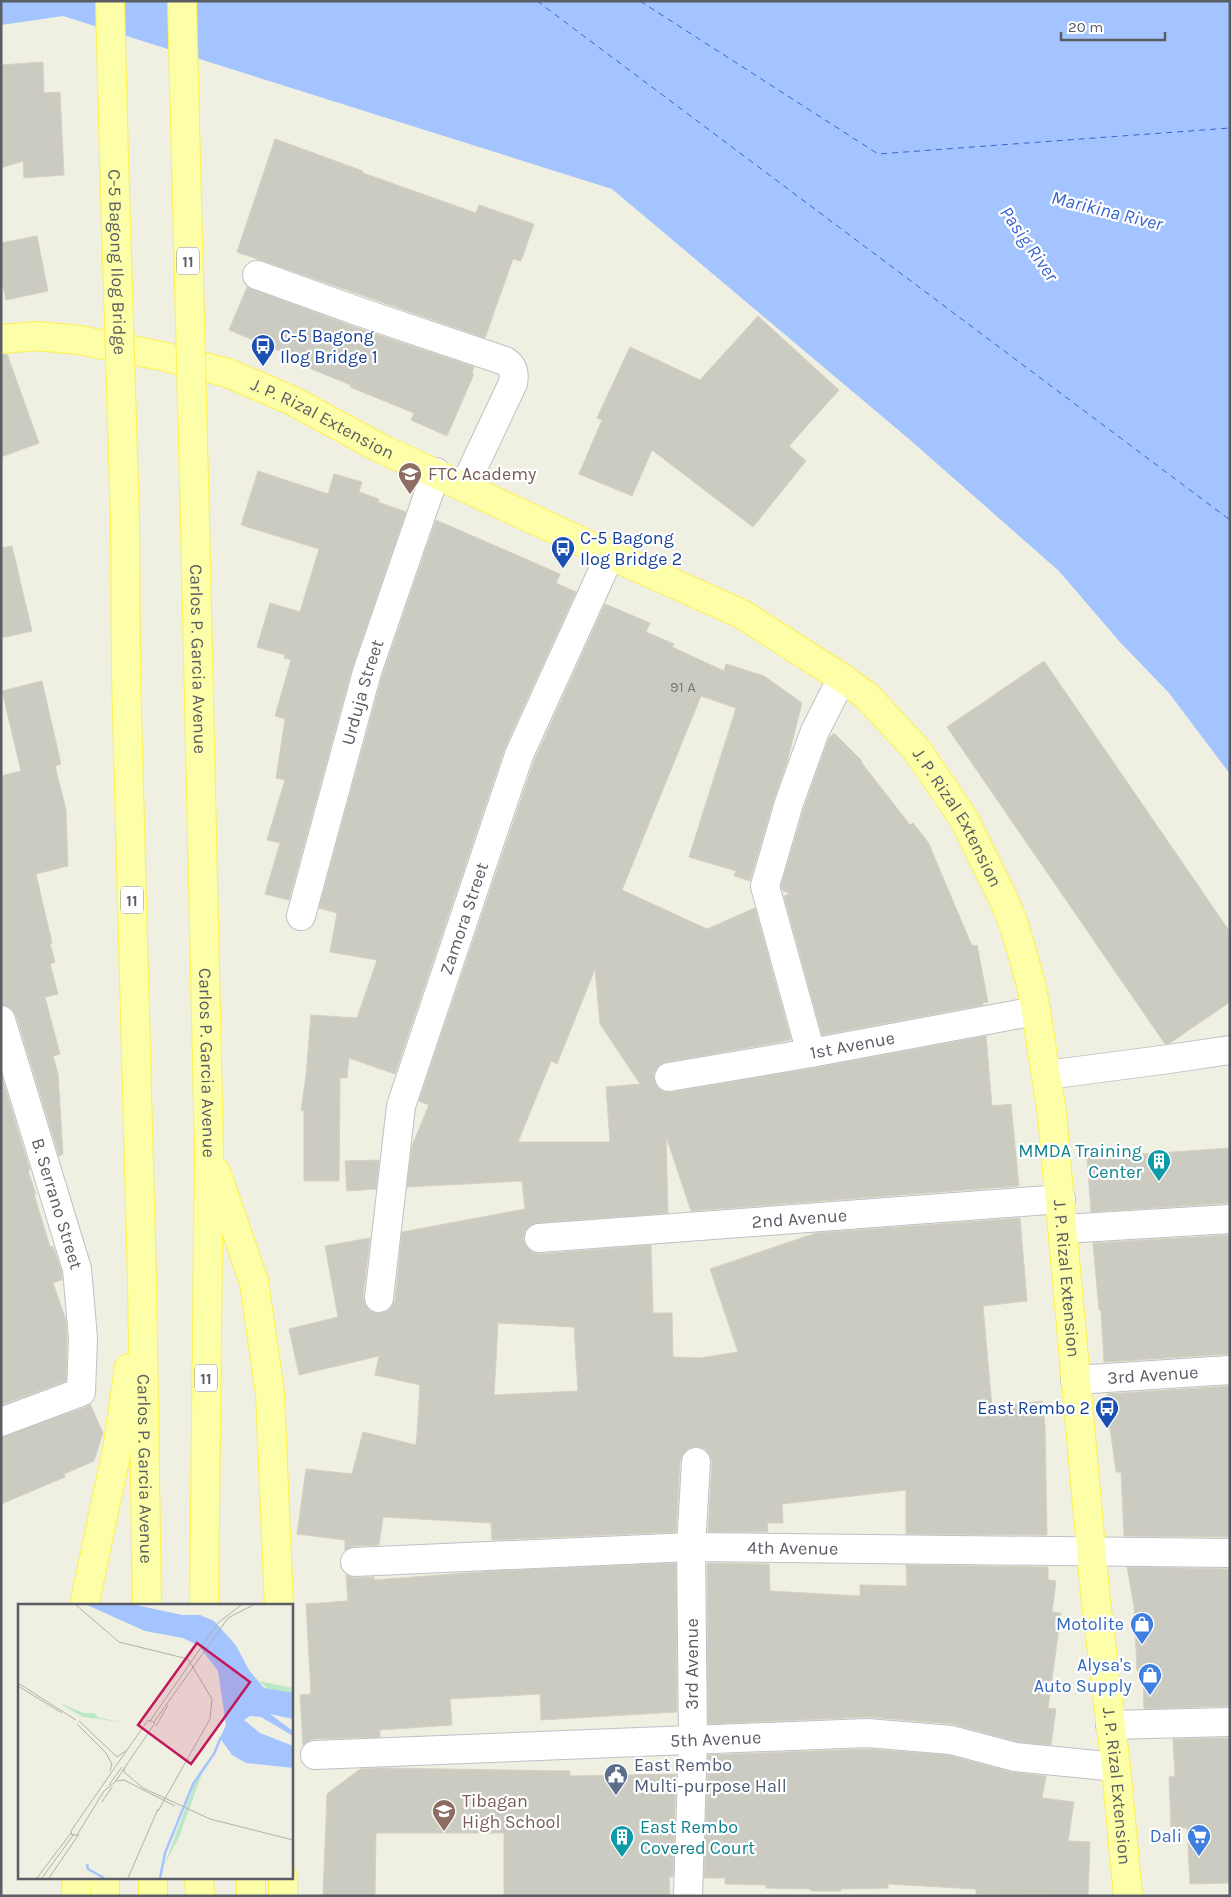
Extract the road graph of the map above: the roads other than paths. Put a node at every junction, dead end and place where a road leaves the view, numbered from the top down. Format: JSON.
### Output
{"nodes":[{"id":1,"x":110,"y":1,"type":"edge"},
{"id":2,"x":182,"y":1,"type":"edge"},
{"id":3,"x":257,"y":275,"type":"dead end"},
{"id":4,"x":1,"y":338,"type":"edge"},
{"id":5,"x":436,"y":472,"type":"junction"},
{"id":6,"x":464,"y":486,"type":"junction"},
{"id":7,"x":125,"y":521,"type":"joint"},
{"id":8,"x":610,"y":555,"type":"junction"},
{"id":9,"x":842,"y":678,"type":"junction"},
{"id":10,"x":301,"y":916,"type":"dead end"},
{"id":11,"x":1036,"y":1011,"type":"junction"},
{"id":12,"x":1,"y":1020,"type":"edge"},
{"id":13,"x":1230,"y":1050,"type":"edge"},
{"id":14,"x":811,"y":1053,"type":"junction"},
{"id":15,"x":1046,"y":1075,"type":"junction"},
{"id":16,"x":669,"y":1077,"type":"dead end"},
{"id":17,"x":209,"y":1151,"type":"junction"},
{"id":18,"x":1061,"y":1200,"type":"junction"},
{"id":19,"x":1230,"y":1218,"type":"edge"},
{"id":20,"x":1063,"y":1229,"type":"junction"},
{"id":21,"x":539,"y":1238,"type":"dead end"},
{"id":22,"x":142,"y":1280,"type":"junction"},
{"id":23,"x":379,"y":1298,"type":"dead end"},
{"id":24,"x":1230,"y":1370,"type":"edge"},
{"id":25,"x":1075,"y":1380,"type":"junction"},
{"id":26,"x":1,"y":1422,"type":"edge"},
{"id":27,"x":696,"y":1462,"type":"dead end"},
{"id":28,"x":691,"y":1547,"type":"junction"},
{"id":29,"x":1091,"y":1551,"type":"junction"},
{"id":30,"x":1230,"y":1553,"type":"edge"},
{"id":31,"x":355,"y":1562,"type":"dead end"},
{"id":32,"x":84,"y":1604,"type":"edge"},
{"id":33,"x":147,"y":1604,"type":"edge"},
{"id":34,"x":204,"y":1604,"type":"edge"},
{"id":35,"x":279,"y":1604,"type":"edge"},
{"id":36,"x":1230,"y":1722,"type":"edge"},
{"id":37,"x":1110,"y":1725,"type":"junction"},
{"id":38,"x":693,"y":1740,"type":"junction"},
{"id":39,"x":314,"y":1755,"type":"dead end"},
{"id":40,"x":1116,"y":1767,"type":"junction"},
{"id":41,"x":77,"y":1880,"type":"edge"},
{"id":42,"x":105,"y":1880,"type":"edge"},
{"id":43,"x":153,"y":1880,"type":"edge"},
{"id":44,"x":199,"y":1880,"type":"edge"},
{"id":45,"x":251,"y":1880,"type":"edge"},
{"id":46,"x":283,"y":1880,"type":"edge"},
{"id":47,"x":76,"y":1896,"type":"edge"},
{"id":48,"x":106,"y":1896,"type":"edge"},
{"id":49,"x":153,"y":1896,"type":"edge"},
{"id":50,"x":200,"y":1896,"type":"edge"},
{"id":51,"x":251,"y":1896,"type":"edge"},
{"id":52,"x":283,"y":1896,"type":"edge"},
{"id":53,"x":688,"y":1896,"type":"edge"},
{"id":54,"x":1128,"y":1896,"type":"edge"}],
"edges":[{"from":1,"to":7,"type":"main road","name":"C-5 Bagong Ilog Bridge","number":"11","bridge":true},
{"from":2,"to":17,"type":"main road","name":"Carlos P. Garcia Avenue","number":"11","bridge":true},
{"from":3,"to":6,"type":"street"},
{"from":4,"to":5,"type":"main road","name":"J. P. Rizal Extension"},
{"from":5,"to":6,"type":"main road","name":"J. P. Rizal Extension"},
{"from":5,"to":10,"type":"street","name":"Urduja Street"},
{"from":6,"to":8,"type":"main road","name":"J. P. Rizal Extension"},
{"from":7,"to":22,"type":"main road","name":"Carlos P. Garcia Avenue","number":"11"},
{"from":8,"to":9,"type":"main road","name":"J. P. Rizal Extension"},
{"from":8,"to":23,"type":"street","name":"Zamora Street"},
{"from":9,"to":11,"type":"main road","name":"J. P. Rizal Extension"},
{"from":9,"to":14,"type":"street"},
{"from":11,"to":14,"type":"street","name":"1st Avenue"},
{"from":11,"to":15,"type":"main road","name":"J. P. Rizal Extension"},
{"from":12,"to":26,"type":"street","name":"B. Serrano Street"},
{"from":13,"to":15,"type":"street"},
{"from":14,"to":16,"type":"street","name":"1st Avenue"},
{"from":15,"to":18,"type":"main road","name":"J. P. Rizal Extension"},
{"from":17,"to":34,"type":"main road","name":"Carlos P. Garcia Avenue","number":"11"},
{"from":17,"to":35,"type":"main road"},
{"from":18,"to":20,"type":"main road","name":"J. P. Rizal Extension"},
{"from":18,"to":21,"type":"street","name":"2nd Avenue"},
{"from":19,"to":20,"type":"street"},
{"from":20,"to":25,"type":"main road","name":"J. P. Rizal Extension"},
{"from":22,"to":32,"type":"main road"},
{"from":22,"to":33,"type":"main road","name":"Carlos P. Garcia Avenue","number":"11"},
{"from":24,"to":25,"type":"street","name":"3rd Avenue"},
{"from":25,"to":29,"type":"main road","name":"J. P. Rizal Extension"},
{"from":27,"to":28,"type":"street","name":"3rd Avenue"},
{"from":28,"to":29,"type":"street","name":"4th Avenue"},
{"from":28,"to":31,"type":"street","name":"4th Avenue"},
{"from":28,"to":38,"type":"street","name":"3rd Avenue"},
{"from":29,"to":30,"type":"street","name":"4th Avenue"},
{"from":29,"to":37,"type":"main road","name":"J. P. Rizal Extension"},
{"from":36,"to":37,"type":"street"},
{"from":37,"to":40,"type":"main road","name":"J. P. Rizal Extension"},
{"from":38,"to":39,"type":"street","name":"5th Avenue"},
{"from":38,"to":40,"type":"street","name":"5th Avenue"},
{"from":38,"to":53,"type":"street","name":"3rd Avenue"},
{"from":40,"to":54,"type":"main road","name":"J. P. Rizal Extension"},
{"from":41,"to":47,"type":"main road"},
{"from":42,"to":48,"type":"main road"},
{"from":43,"to":49,"type":"main road"},
{"from":44,"to":50,"type":"main road"},
{"from":45,"to":51,"type":"main road"},
{"from":46,"to":52,"type":"main road"}]}
